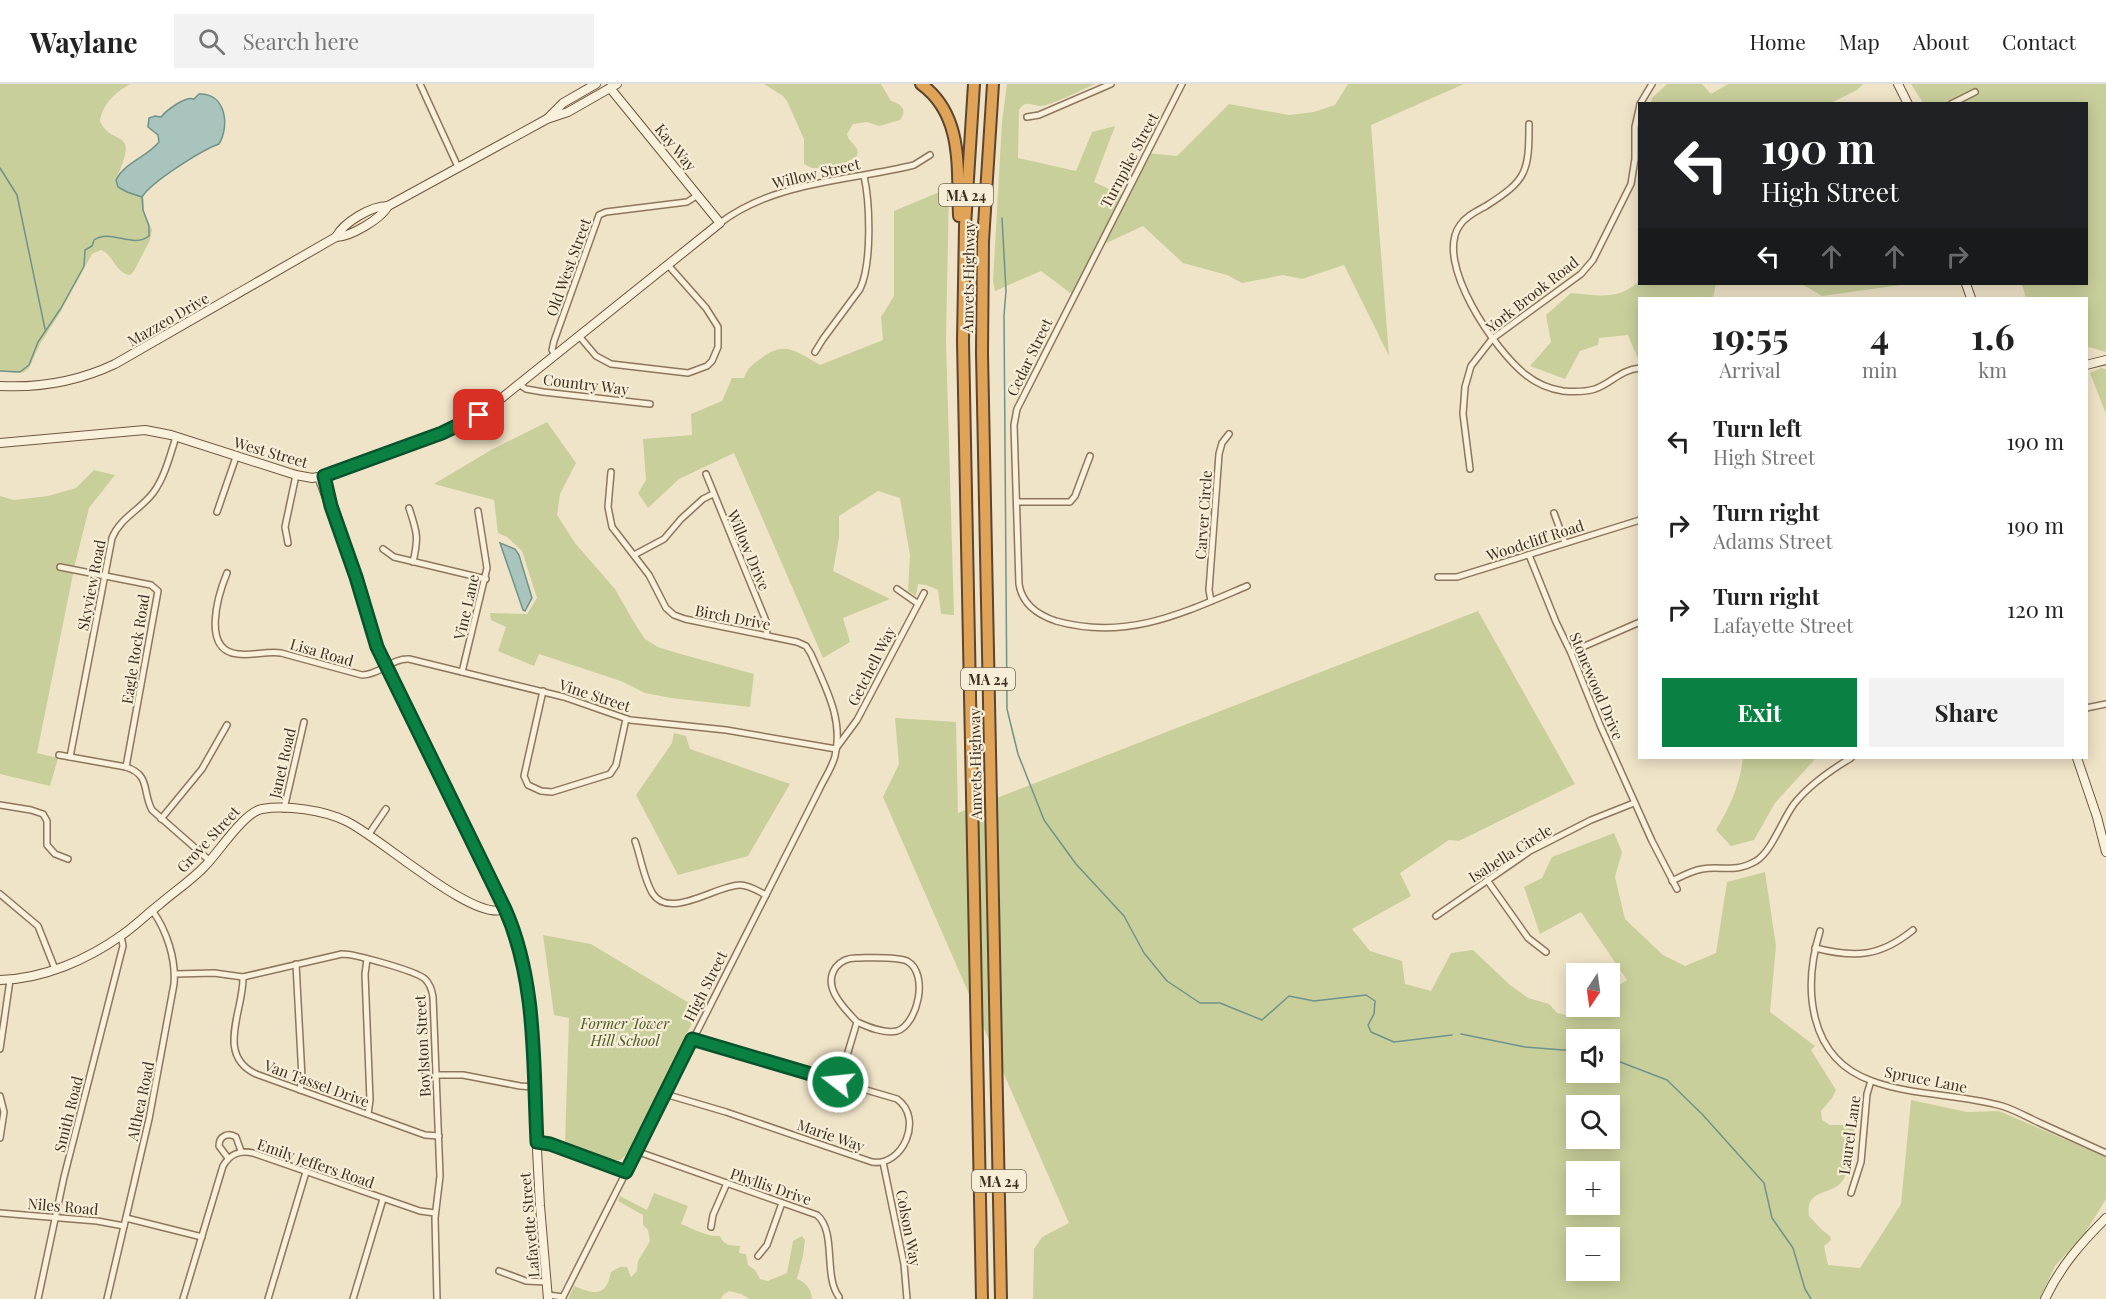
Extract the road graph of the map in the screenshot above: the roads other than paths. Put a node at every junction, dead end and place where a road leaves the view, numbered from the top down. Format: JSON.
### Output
{"nodes":[{"id":1,"x":420,"y":84,"type":"edge"},
{"id":2,"x":596,"y":84,"type":"edge"},
{"id":3,"x":921,"y":84,"type":"edge"},
{"id":4,"x":974,"y":84,"type":"edge"},
{"id":5,"x":993,"y":84,"type":"edge"},
{"id":6,"x":1000,"y":84,"type":"edge"},
{"id":7,"x":1111,"y":84,"type":"edge"},
{"id":8,"x":1182,"y":84,"type":"edge"},
{"id":9,"x":1652,"y":84,"type":"edge"},
{"id":10,"x":1898,"y":84,"type":"edge"},
{"id":11,"x":610,"y":85,"type":"edge"},
{"id":12,"x":1975,"y":92,"type":"dead end"},
{"id":13,"x":1641,"y":102,"type":"edge"},
{"id":14,"x":1907,"y":102,"type":"edge"},
{"id":15,"x":1955,"y":102,"type":"edge"},
{"id":16,"x":1638,"y":113,"type":"edge"},
{"id":17,"x":1027,"y":117,"type":"dead end"},
{"id":18,"x":547,"y":119,"type":"junction"},
{"id":19,"x":1529,"y":124,"type":"dead end"},
{"id":20,"x":930,"y":155,"type":"dead end"},
{"id":21,"x":458,"y":167,"type":"junction"},
{"id":22,"x":987,"y":174,"type":"junction"},
{"id":23,"x":864,"y":176,"type":"junction"},
{"id":24,"x":698,"y":195,"type":"junction"},
{"id":25,"x":720,"y":223,"type":"junction"},
{"id":26,"x":1098,"y":247,"type":"joint"},
{"id":27,"x":668,"y":265,"type":"junction"},
{"id":28,"x":656,"y":274,"type":"joint"},
{"id":29,"x":963,"y":307,"type":"junction"},
{"id":30,"x":579,"y":336,"type":"junction"},
{"id":31,"x":1492,"y":339,"type":"junction"},
{"id":32,"x":815,"y":352,"type":"dead end"},
{"id":33,"x":555,"y":355,"type":"junction"},
{"id":34,"x":2106,"y":360,"type":"edge"},
{"id":35,"x":2088,"y":364,"type":"edge"},
{"id":36,"x":1638,"y":368,"type":"edge"},
{"id":37,"x":520,"y":385,"type":"junction"},
{"id":38,"x":0,"y":386,"type":"edge"},
{"id":39,"x":650,"y":404,"type":"dead end"},
{"id":40,"x":1229,"y":434,"type":"dead end"},
{"id":41,"x":176,"y":437,"type":"junction"},
{"id":42,"x":0,"y":443,"type":"edge"},
{"id":43,"x":1090,"y":456,"type":"dead end"},
{"id":44,"x":236,"y":457,"type":"junction"},
{"id":45,"x":1470,"y":469,"type":"dead end"},
{"id":46,"x":611,"y":472,"type":"dead end"},
{"id":47,"x":706,"y":474,"type":"dead end"},
{"id":48,"x":296,"y":475,"type":"junction"},
{"id":49,"x":321,"y":477,"type":"junction"},
{"id":50,"x":713,"y":494,"type":"junction"},
{"id":51,"x":1017,"y":502,"type":"junction"},
{"id":52,"x":409,"y":508,"type":"dead end"},
{"id":53,"x":478,"y":511,"type":"dead end"},
{"id":54,"x":217,"y":512,"type":"dead end"},
{"id":55,"x":1554,"y":513,"type":"dead end"},
{"id":56,"x":1638,"y":521,"type":"edge"},
{"id":57,"x":288,"y":543,"type":"dead end"},
{"id":58,"x":1565,"y":543,"type":"junction"},
{"id":59,"x":383,"y":549,"type":"dead end"},
{"id":60,"x":634,"y":555,"type":"junction"},
{"id":61,"x":1529,"y":555,"type":"junction"},
{"id":62,"x":413,"y":562,"type":"junction"},
{"id":63,"x":60,"y":567,"type":"dead end"},
{"id":64,"x":227,"y":573,"type":"dead end"},
{"id":65,"x":105,"y":576,"type":"junction"},
{"id":66,"x":1438,"y":577,"type":"dead end"},
{"id":67,"x":486,"y":579,"type":"junction"},
{"id":68,"x":1247,"y":586,"type":"dead end"},
{"id":69,"x":897,"y":589,"type":"dead end"},
{"id":70,"x":924,"y":593,"type":"dead end"},
{"id":71,"x":1211,"y":601,"type":"junction"},
{"id":72,"x":917,"y":603,"type":"junction"},
{"id":73,"x":1638,"y":623,"type":"edge"},
{"id":74,"x":767,"y":636,"type":"junction"},
{"id":75,"x":1570,"y":652,"type":"junction"},
{"id":76,"x":386,"y":667,"type":"junction"},
{"id":77,"x":462,"y":672,"type":"junction"},
{"id":78,"x":543,"y":691,"type":"junction"},
{"id":79,"x":2106,"y":704,"type":"edge"},
{"id":80,"x":2088,"y":708,"type":"edge"},
{"id":81,"x":626,"y":719,"type":"junction"},
{"id":82,"x":304,"y":722,"type":"dead end"},
{"id":83,"x":226,"y":725,"type":"dead end"},
{"id":84,"x":836,"y":749,"type":"junction"},
{"id":85,"x":59,"y":754,"type":"dead end"},
{"id":86,"x":70,"y":757,"type":"junction"},
{"id":87,"x":1850,"y":759,"type":"edge"},
{"id":88,"x":2077,"y":759,"type":"edge"},
{"id":89,"x":126,"y":767,"type":"junction"},
{"id":90,"x":1634,"y":802,"type":"junction"},
{"id":91,"x":0,"y":805,"type":"edge"},
{"id":92,"x":284,"y":809,"type":"junction"},
{"id":93,"x":386,"y":809,"type":"dead end"},
{"id":94,"x":161,"y":819,"type":"junction"},
{"id":95,"x":369,"y":834,"type":"junction"},
{"id":96,"x":635,"y":841,"type":"dead end"},
{"id":97,"x":2106,"y":851,"type":"edge"},
{"id":98,"x":68,"y":859,"type":"dead end"},
{"id":99,"x":210,"y":861,"type":"junction"},
{"id":100,"x":1486,"y":880,"type":"junction"},
{"id":101,"x":1672,"y":881,"type":"junction"},
{"id":102,"x":1677,"y":890,"type":"dead end"},
{"id":103,"x":0,"y":894,"type":"edge"},
{"id":104,"x":766,"y":895,"type":"junction"},
{"id":105,"x":505,"y":909,"type":"junction"},
{"id":106,"x":152,"y":910,"type":"junction"},
{"id":107,"x":1436,"y":916,"type":"dead end"},
{"id":108,"x":1820,"y":930,"type":"dead end"},
{"id":109,"x":1913,"y":930,"type":"dead end"},
{"id":110,"x":121,"y":936,"type":"junction"},
{"id":111,"x":1815,"y":948,"type":"junction"},
{"id":112,"x":1546,"y":952,"type":"dead end"},
{"id":113,"x":367,"y":959,"type":"junction"},
{"id":114,"x":296,"y":964,"type":"junction"},
{"id":115,"x":55,"y":969,"type":"junction"},
{"id":116,"x":175,"y":974,"type":"junction"},
{"id":117,"x":243,"y":977,"type":"junction"},
{"id":118,"x":0,"y":980,"type":"edge"},
{"id":119,"x":10,"y":980,"type":"junction"},
{"id":120,"x":857,"y":1022,"type":"junction"},
{"id":121,"x":692,"y":1039,"type":"junction"},
{"id":122,"x":0,"y":1049,"type":"edge"},
{"id":123,"x":436,"y":1075,"type":"junction"},
{"id":124,"x":1871,"y":1081,"type":"junction"},
{"id":125,"x":838,"y":1082,"type":"junction"},
{"id":126,"x":534,"y":1086,"type":"junction"},
{"id":127,"x":300,"y":1090,"type":"junction"},
{"id":128,"x":664,"y":1094,"type":"junction"},
{"id":129,"x":0,"y":1097,"type":"edge"},
{"id":130,"x":368,"y":1114,"type":"junction"},
{"id":131,"x":439,"y":1136,"type":"junction"},
{"id":132,"x":0,"y":1138,"type":"edge"},
{"id":133,"x":537,"y":1142,"type":"junction"},
{"id":134,"x":241,"y":1151,"type":"junction"},
{"id":135,"x":636,"y":1151,"type":"junction"},
{"id":136,"x":2106,"y":1153,"type":"edge"},
{"id":137,"x":228,"y":1158,"type":"junction"},
{"id":138,"x":883,"y":1162,"type":"junction"},
{"id":139,"x":306,"y":1172,"type":"junction"},
{"id":140,"x":626,"y":1172,"type":"junction"},
{"id":141,"x":727,"y":1183,"type":"junction"},
{"id":142,"x":1851,"y":1193,"type":"dead end"},
{"id":143,"x":383,"y":1198,"type":"junction"},
{"id":144,"x":782,"y":1203,"type":"junction"},
{"id":145,"x":0,"y":1213,"type":"edge"},
{"id":146,"x":435,"y":1214,"type":"junction"},
{"id":147,"x":56,"y":1217,"type":"junction"},
{"id":148,"x":126,"y":1218,"type":"junction"},
{"id":149,"x":2106,"y":1218,"type":"edge"},
{"id":150,"x":124,"y":1226,"type":"junction"},
{"id":151,"x":711,"y":1227,"type":"dead end"},
{"id":152,"x":202,"y":1237,"type":"junction"},
{"id":153,"x":758,"y":1256,"type":"dead end"},
{"id":154,"x":499,"y":1271,"type":"dead end"},
{"id":155,"x":547,"y":1282,"type":"junction"},
{"id":156,"x":548,"y":1297,"type":"edge"},
{"id":157,"x":839,"y":1297,"type":"dead end"},
{"id":158,"x":563,"y":1298,"type":"edge"},
{"id":159,"x":38,"y":1299,"type":"edge"},
{"id":160,"x":107,"y":1299,"type":"edge"},
{"id":161,"x":183,"y":1299,"type":"edge"},
{"id":162,"x":268,"y":1299,"type":"edge"},
{"id":163,"x":353,"y":1299,"type":"edge"},
{"id":164,"x":437,"y":1299,"type":"edge"},
{"id":165,"x":907,"y":1299,"type":"edge"},
{"id":166,"x":982,"y":1299,"type":"edge"},
{"id":167,"x":1001,"y":1299,"type":"edge"},
{"id":168,"x":2046,"y":1299,"type":"edge"}],
"edges":[{"from":1,"to":21,"type":"street"},
{"from":2,"to":18,"type":"main road","name":"Mazzeo Drive"},
{"from":3,"to":29,"type":"highway"},
{"from":4,"to":29,"type":"highway","name":"Amvets Highway","number":"MA 24"},
{"from":5,"to":22,"type":"highway","name":"Amvets Highway","number":"MA 24"},
{"from":6,"to":22,"type":"highway"},
{"from":7,"to":17,"type":"street"},
{"from":8,"to":26,"type":"street","name":"Turnpike Street"},
{"from":9,"to":13,"type":"street","name":"York Brook Road"},
{"from":10,"to":14,"type":"main road"},
{"from":11,"to":18,"type":"main road","name":"Mazzeo Drive"},
{"from":11,"to":24,"type":"main road","name":"Kay Way"},
{"from":12,"to":15,"type":"street"},
{"from":16,"to":31,"type":"street","name":"York Brook Road"},
{"from":18,"to":21,"type":"main road","name":"Mazzeo Drive"},
{"from":19,"to":31,"type":"street"},
{"from":20,"to":23,"type":"street","name":"Willow Street"},
{"from":21,"to":38,"type":"main road","name":"Mazzeo Drive"},
{"from":22,"to":167,"type":"highway","name":"Amvets Highway","number":"MA 24"},
{"from":23,"to":25,"type":"street","name":"Willow Street"},
{"from":23,"to":32,"type":"street"},
{"from":24,"to":25,"type":"main road","name":"Kay Way"},
{"from":24,"to":33,"type":"street","name":"Old West Street"},
{"from":25,"to":27,"type":"main road","name":"Willow Street"},
{"from":26,"to":51,"type":"street","name":"Cedar Street"},
{"from":27,"to":28,"type":"main road","name":"Willow Street"},
{"from":27,"to":30,"type":"street"},
{"from":28,"to":30,"type":"main road","name":"West Street"},
{"from":29,"to":166,"type":"highway","name":"Amvets Highway","number":"MA 24"},
{"from":30,"to":33,"type":"main road","name":"West Street"},
{"from":31,"to":36,"type":"street"},
{"from":31,"to":45,"type":"street","name":"York Brook Road"},
{"from":33,"to":37,"type":"main road","name":"West Street"},
{"from":34,"to":35,"type":"main road"},
{"from":37,"to":39,"type":"street","name":"Country Way"},
{"from":37,"to":49,"type":"main road","name":"West Street"},
{"from":40,"to":71,"type":"street","name":"Carver Circle"},
{"from":41,"to":42,"type":"main road","name":"West Street"},
{"from":41,"to":44,"type":"main road","name":"West Street"},
{"from":41,"to":65,"type":"street","name":"Skyview Road"},
{"from":43,"to":51,"type":"street"},
{"from":44,"to":48,"type":"main road","name":"West Street"},
{"from":44,"to":54,"type":"street"},
{"from":46,"to":60,"type":"street","name":"Birch Drive"},
{"from":47,"to":50,"type":"street","name":"Willow Drive"},
{"from":48,"to":49,"type":"main road","name":"West Street"},
{"from":48,"to":57,"type":"street"},
{"from":49,"to":76,"type":"main road","name":"Lafayette Street"},
{"from":50,"to":60,"type":"street"},
{"from":50,"to":74,"type":"street","name":"Willow Drive"},
{"from":51,"to":71,"type":"street","name":"Cedar Street"},
{"from":52,"to":62,"type":"street"},
{"from":53,"to":67,"type":"street","name":"Vine Lane"},
{"from":55,"to":58,"type":"street"},
{"from":56,"to":58,"type":"street","name":"Woodcliff Road"},
{"from":58,"to":61,"type":"street","name":"Woodcliff Road"},
{"from":59,"to":62,"type":"street"},
{"from":60,"to":74,"type":"street","name":"Birch Drive"},
{"from":61,"to":66,"type":"street","name":"Woodcliff Road"},
{"from":61,"to":75,"type":"street","name":"Stonewood Drive"},
{"from":62,"to":67,"type":"street"},
{"from":63,"to":65,"type":"street"},
{"from":64,"to":76,"type":"street","name":"Lisa Road"},
{"from":65,"to":86,"type":"street","name":"Skyview Road"},
{"from":65,"to":89,"type":"street","name":"Eagle Rock Road"},
{"from":67,"to":77,"type":"street","name":"Vine Lane"},
{"from":68,"to":71,"type":"street"},
{"from":69,"to":72,"type":"street"},
{"from":70,"to":72,"type":"street","name":"Getchell Way"},
{"from":72,"to":84,"type":"street","name":"Getchell Way"},
{"from":73,"to":75,"type":"street"},
{"from":74,"to":84,"type":"street","name":"Birch Drive"},
{"from":75,"to":90,"type":"street","name":"Stonewood Drive"},
{"from":76,"to":77,"type":"street","name":"Vine Street"},
{"from":76,"to":105,"type":"main road","name":"Lafayette Street"},
{"from":77,"to":78,"type":"street","name":"Vine Street"},
{"from":78,"to":81,"type":"street","name":"Vine Street"},
{"from":78,"to":81,"type":"street"},
{"from":79,"to":80,"type":"street"},
{"from":81,"to":84,"type":"street","name":"Vine Street"},
{"from":82,"to":92,"type":"street","name":"Janet Road"},
{"from":83,"to":94,"type":"street"},
{"from":84,"to":104,"type":"street","name":"High Street"},
{"from":85,"to":86,"type":"street"},
{"from":86,"to":89,"type":"street"},
{"from":87,"to":101,"type":"street"},
{"from":88,"to":97,"type":"main road"},
{"from":89,"to":94,"type":"street"},
{"from":90,"to":100,"type":"street","name":"Isabella Circle"},
{"from":90,"to":101,"type":"street","name":"Stonewood Drive"},
{"from":91,"to":98,"type":"street"},
{"from":92,"to":95,"type":"main road","name":"Grove Street"},
{"from":92,"to":99,"type":"main road","name":"Grove Street"},
{"from":93,"to":95,"type":"street"},
{"from":94,"to":99,"type":"street"},
{"from":95,"to":105,"type":"main road","name":"Grove Street"},
{"from":96,"to":104,"type":"street"},
{"from":99,"to":106,"type":"main road","name":"Grove Street"},
{"from":100,"to":107,"type":"street","name":"Isabella Circle"},
{"from":100,"to":112,"type":"street"},
{"from":101,"to":102,"type":"street","name":"Stonewood Drive"},
{"from":103,"to":115,"type":"street"},
{"from":104,"to":121,"type":"street","name":"High Street"},
{"from":105,"to":126,"type":"main road","name":"Lafayette Street"},
{"from":106,"to":110,"type":"main road","name":"Grove Street"},
{"from":106,"to":116,"type":"street","name":"Althea Road"},
{"from":108,"to":111,"type":"street","name":"Spruce Lane"},
{"from":109,"to":111,"type":"street"},
{"from":110,"to":115,"type":"main road","name":"Grove Street"},
{"from":110,"to":147,"type":"street","name":"Smith Road"},
{"from":111,"to":124,"type":"street","name":"Spruce Lane"},
{"from":113,"to":114,"type":"street","name":"Boylston Street"},
{"from":113,"to":123,"type":"street","name":"Boylston Street"},
{"from":113,"to":130,"type":"street"},
{"from":114,"to":117,"type":"street","name":"Boylston Street"},
{"from":114,"to":127,"type":"street"},
{"from":115,"to":119,"type":"main road","name":"Grove Street"},
{"from":116,"to":117,"type":"street","name":"Boylston Street"},
{"from":116,"to":148,"type":"street","name":"Althea Road"},
{"from":117,"to":127,"type":"street","name":"Van Tassel Drive"},
{"from":118,"to":119,"type":"main road","name":"Grove Street"},
{"from":119,"to":122,"type":"street"},
{"from":120,"to":120,"type":"street"},
{"from":120,"to":125,"type":"street"},
{"from":121,"to":125,"type":"street"},
{"from":121,"to":128,"type":"street","name":"High Street"},
{"from":123,"to":126,"type":"street"},
{"from":123,"to":131,"type":"street","name":"Boylston Street"},
{"from":124,"to":136,"type":"street","name":"Spruce Lane"},
{"from":124,"to":142,"type":"street","name":"Laurel Lane"},
{"from":125,"to":138,"type":"street"},
{"from":126,"to":133,"type":"main road","name":"Lafayette Street"},
{"from":127,"to":130,"type":"street","name":"Van Tassel Drive"},
{"from":128,"to":135,"type":"street","name":"High Street"},
{"from":128,"to":138,"type":"street","name":"Marie Way"},
{"from":129,"to":132,"type":"street"},
{"from":130,"to":131,"type":"street","name":"Van Tassel Drive"},
{"from":131,"to":146,"type":"street","name":"Boylston Street"},
{"from":133,"to":140,"type":"street"},
{"from":133,"to":155,"type":"main road","name":"Lafayette Street"},
{"from":134,"to":137,"type":"street","name":"Emily Jeffers Road"},
{"from":134,"to":137,"type":"street"},
{"from":134,"to":139,"type":"street","name":"Emily Jeffers Road"},
{"from":135,"to":140,"type":"street","name":"High Street"},
{"from":135,"to":141,"type":"street","name":"Phyllis Drive"},
{"from":137,"to":152,"type":"street"},
{"from":138,"to":165,"type":"street","name":"Colson Way"},
{"from":139,"to":143,"type":"street","name":"Emily Jeffers Road"},
{"from":139,"to":162,"type":"street"},
{"from":140,"to":158,"type":"street","name":"High Street"},
{"from":141,"to":144,"type":"street","name":"Phyllis Drive"},
{"from":141,"to":151,"type":"street"},
{"from":143,"to":146,"type":"street","name":"Emily Jeffers Road"},
{"from":143,"to":163,"type":"street"},
{"from":144,"to":153,"type":"street"},
{"from":144,"to":157,"type":"street","name":"Phyllis Drive"},
{"from":145,"to":147,"type":"street","name":"Niles Road"},
{"from":146,"to":164,"type":"street","name":"Boylston Street"},
{"from":147,"to":150,"type":"street","name":"Niles Road"},
{"from":147,"to":159,"type":"street","name":"Smith Road"},
{"from":148,"to":150,"type":"street","name":"Althea Road"},
{"from":148,"to":152,"type":"street"},
{"from":149,"to":168,"type":"main road"},
{"from":150,"to":160,"type":"street","name":"Althea Road"},
{"from":152,"to":161,"type":"street"},
{"from":154,"to":155,"type":"street"},
{"from":155,"to":156,"type":"main road","name":"Lafayette Street"},
{"from":156,"to":158,"type":"street"}]}
